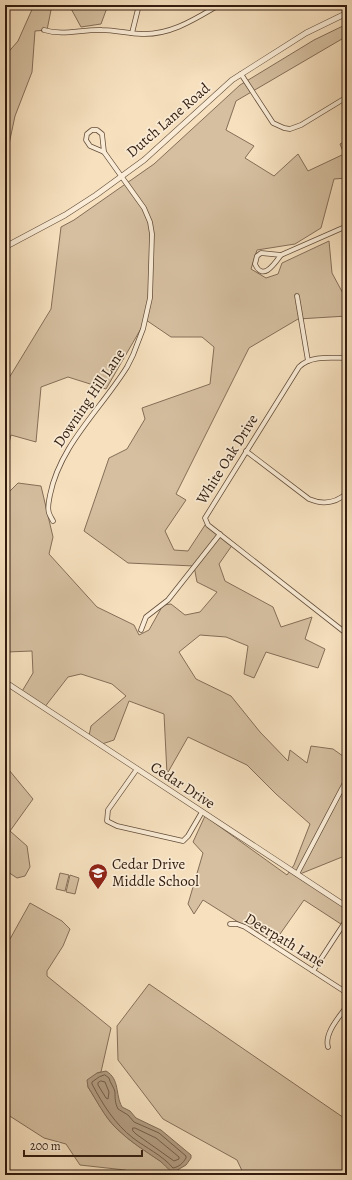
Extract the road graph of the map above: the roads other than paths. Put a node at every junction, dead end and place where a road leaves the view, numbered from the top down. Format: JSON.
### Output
{"nodes":[{"id":1,"x":139,"y":5,"type":"edge"},
{"id":2,"x":219,"y":5,"type":"edge"},
{"id":3,"x":347,"y":13,"type":"edge"},
{"id":4,"x":44,"y":30,"type":"dead end"},
{"id":5,"x":132,"y":34,"type":"junction"},
{"id":6,"x":241,"y":74,"type":"junction"},
{"id":7,"x":347,"y":97,"type":"edge"},
{"id":8,"x":104,"y":152,"type":"junction"},
{"id":9,"x":121,"y":176,"type":"junction"},
{"id":10,"x":347,"y":226,"type":"edge"},
{"id":11,"x":5,"y":247,"type":"edge"},
{"id":12,"x":281,"y":254,"type":"junction"},
{"id":13,"x":297,"y":296,"type":"dead end"},
{"id":14,"x":347,"y":358,"type":"edge"},
{"id":15,"x":308,"y":361,"type":"junction"},
{"id":16,"x":246,"y":451,"type":"junction"},
{"id":17,"x":347,"y":493,"type":"edge"},
{"id":18,"x":53,"y":521,"type":"dead end"},
{"id":19,"x":220,"y":534,"type":"junction"},
{"id":20,"x":141,"y":630,"type":"dead end"},
{"id":21,"x":347,"y":634,"type":"edge"},
{"id":22,"x":5,"y":682,"type":"edge"},
{"id":23,"x":137,"y":769,"type":"junction"},
{"id":24,"x":347,"y":779,"type":"edge"},
{"id":25,"x":202,"y":812,"type":"junction"},
{"id":26,"x":297,"y":874,"type":"junction"},
{"id":27,"x":347,"y":907,"type":"edge"},
{"id":28,"x":347,"y":919,"type":"edge"},
{"id":29,"x":230,"y":924,"type":"dead end"},
{"id":30,"x":313,"y":971,"type":"junction"},
{"id":31,"x":347,"y":993,"type":"edge"},
{"id":32,"x":347,"y":1006,"type":"edge"},
{"id":33,"x":328,"y":1047,"type":"dead end"}],
"edges":[{"from":1,"to":5,"type":"street"},
{"from":2,"to":5,"type":"street"},
{"from":3,"to":6,"type":"street","name":"Dutch Lane Road"},
{"from":4,"to":5,"type":"street"},
{"from":6,"to":7,"type":"street"},
{"from":6,"to":9,"type":"street","name":"Dutch Lane Road"},
{"from":8,"to":8,"type":"street"},
{"from":8,"to":9,"type":"street","name":"Downing Hill Lane"},
{"from":9,"to":11,"type":"street","name":"Dutch Lane Road"},
{"from":9,"to":18,"type":"street","name":"Downing Hill Lane"},
{"from":10,"to":12,"type":"street"},
{"from":12,"to":12,"type":"street"},
{"from":13,"to":15,"type":"street"},
{"from":14,"to":15,"type":"street"},
{"from":15,"to":16,"type":"street","name":"White Oak Drive"},
{"from":16,"to":17,"type":"street"},
{"from":16,"to":19,"type":"street","name":"White Oak Drive"},
{"from":19,"to":20,"type":"street"},
{"from":19,"to":21,"type":"street","name":"White Oak Drive"},
{"from":22,"to":23,"type":"street","name":"Cedar Drive"},
{"from":23,"to":25,"type":"street","name":"Cedar Drive"},
{"from":23,"to":25,"type":"street"},
{"from":24,"to":26,"type":"street"},
{"from":25,"to":26,"type":"street","name":"Cedar Drive"},
{"from":26,"to":27,"type":"street","name":"Cedar Drive"},
{"from":28,"to":30,"type":"street"},
{"from":29,"to":30,"type":"street","name":"Deerpath Lane"},
{"from":30,"to":31,"type":"street","name":"Deerpath Lane"},
{"from":32,"to":33,"type":"street"}]}
